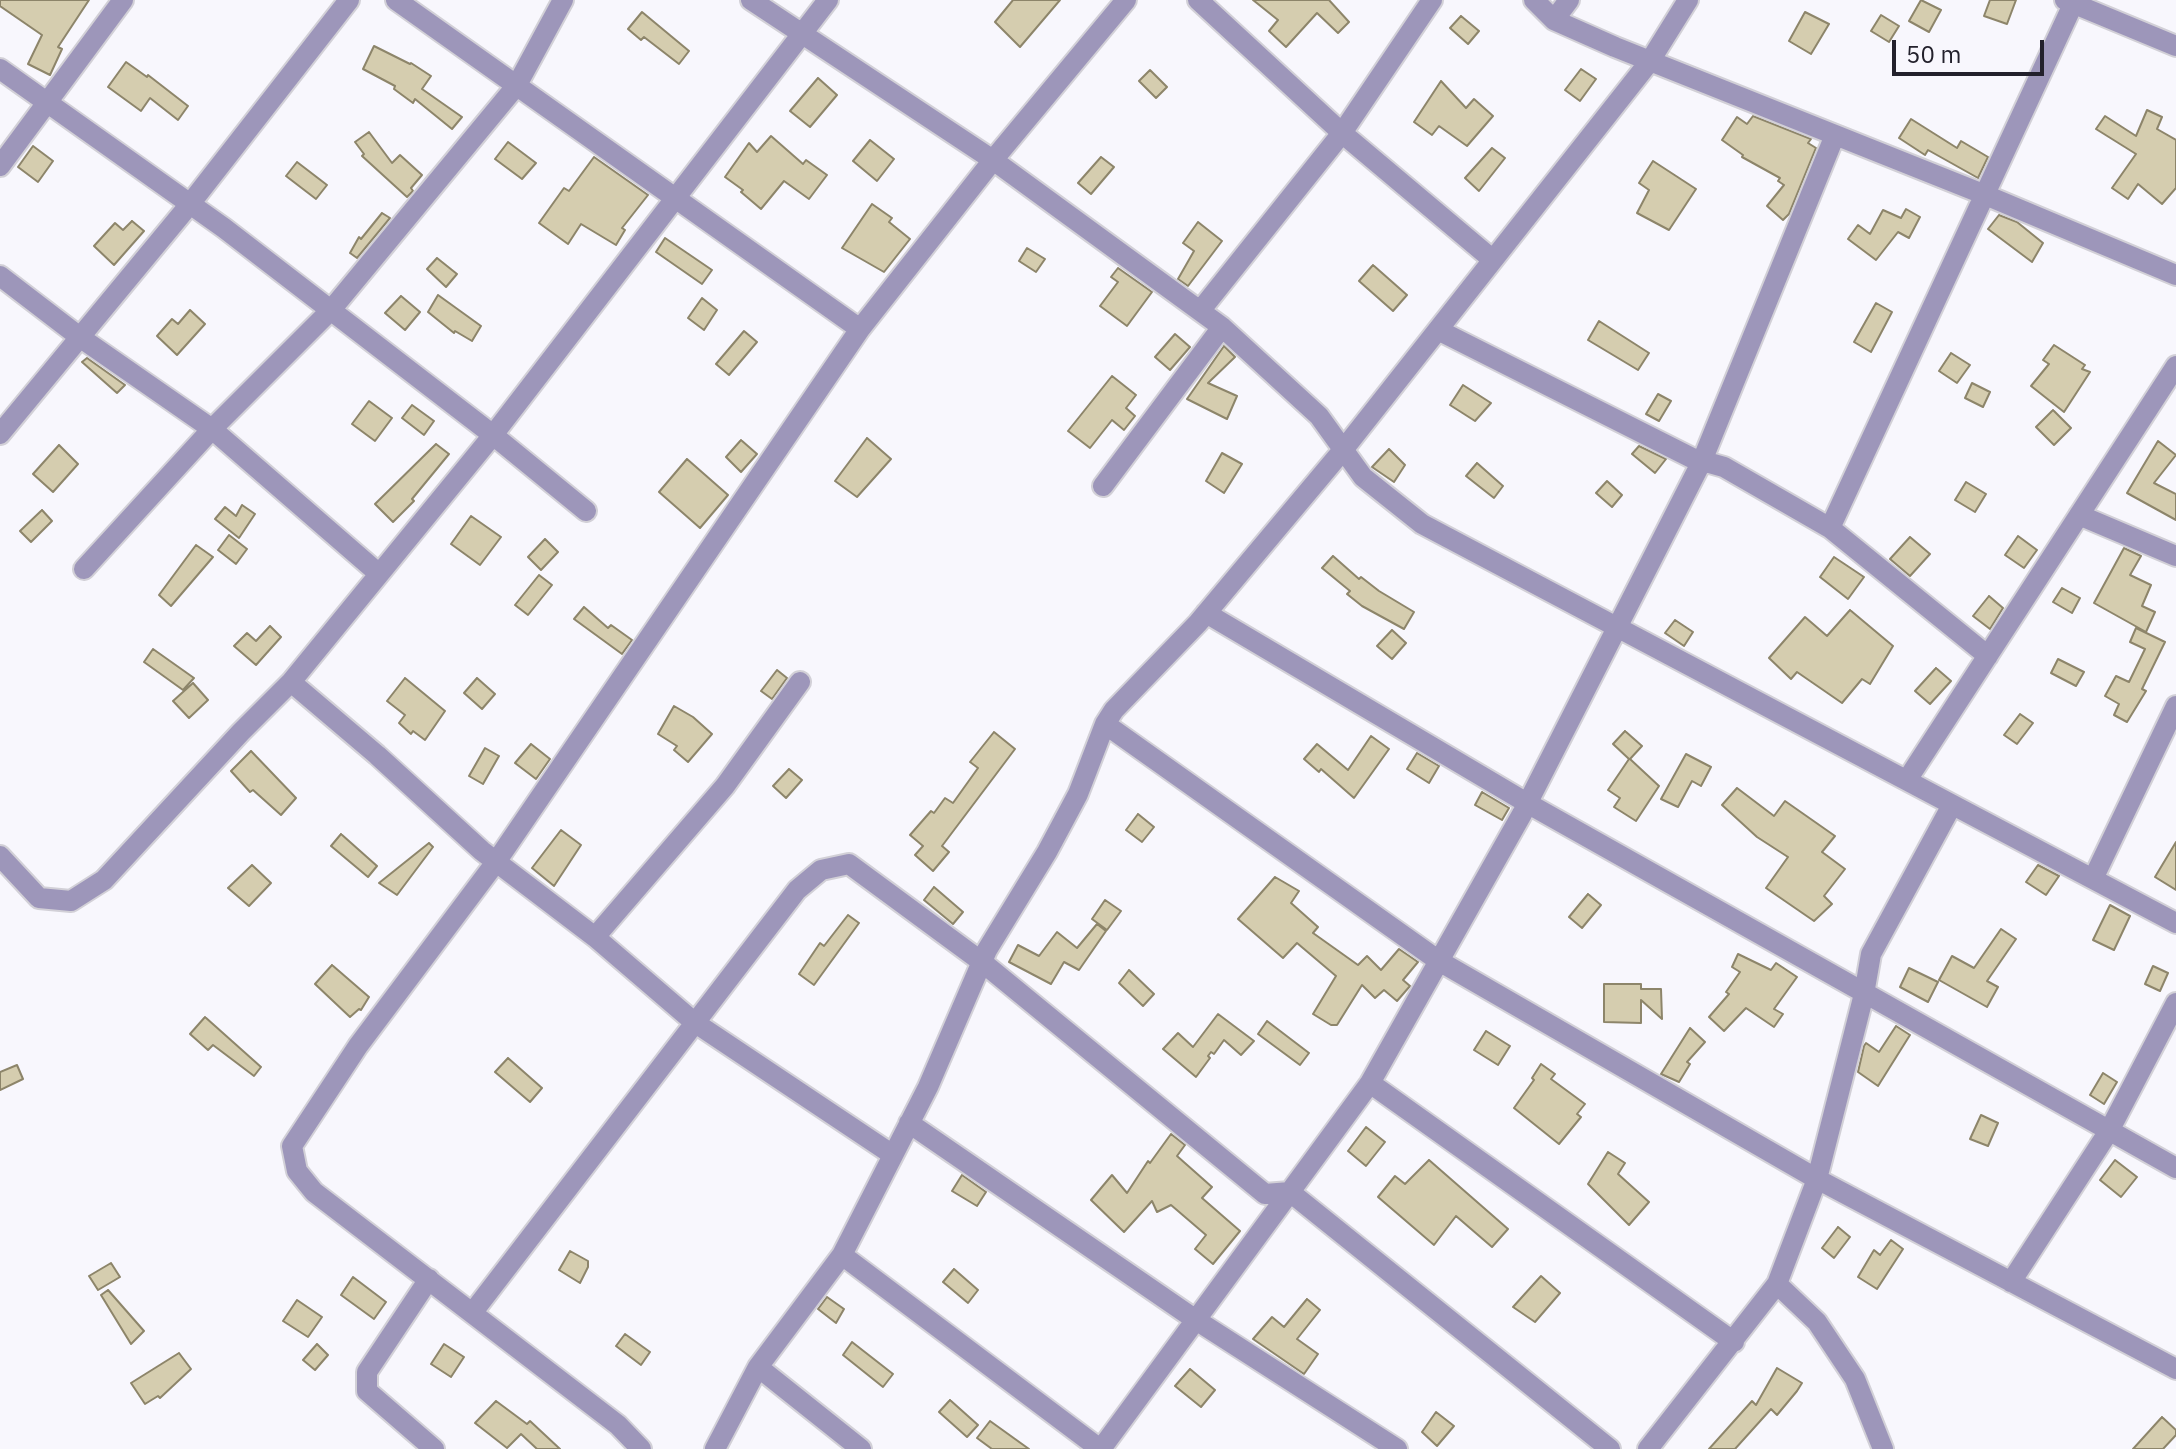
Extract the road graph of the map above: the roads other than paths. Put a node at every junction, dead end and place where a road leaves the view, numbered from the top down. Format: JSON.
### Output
{"nodes":[{"id":1,"x":123,"y":0,"type":"edge"},
{"id":2,"x":349,"y":0,"type":"edge"},
{"id":3,"x":396,"y":0,"type":"edge"},
{"id":4,"x":563,"y":0,"type":"edge"},
{"id":5,"x":751,"y":0,"type":"edge"},
{"id":6,"x":828,"y":0,"type":"edge"},
{"id":7,"x":1126,"y":0,"type":"edge"},
{"id":8,"x":1198,"y":0,"type":"edge"},
{"id":9,"x":1432,"y":0,"type":"edge"},
{"id":10,"x":1534,"y":0,"type":"edge"},
{"id":11,"x":1569,"y":0,"type":"edge"},
{"id":12,"x":1688,"y":0,"type":"edge"},
{"id":13,"x":2071,"y":1,"type":"edge"},
{"id":14,"x":1554,"y":20,"type":"junction"},
{"id":15,"x":802,"y":34,"type":"junction"},
{"id":16,"x":2176,"y":46,"type":"edge"},
{"id":17,"x":1650,"y":61,"type":"junction"},
{"id":18,"x":0,"y":69,"type":"edge"},
{"id":19,"x":517,"y":85,"type":"junction"},
{"id":20,"x":48,"y":102,"type":"junction"},
{"id":21,"x":1342,"y":133,"type":"junction"},
{"id":22,"x":1835,"y":135,"type":"junction"},
{"id":23,"x":993,"y":160,"type":"junction"},
{"id":24,"x":0,"y":166,"type":"edge"},
{"id":25,"x":1983,"y":194,"type":"junction"},
{"id":26,"x":676,"y":197,"type":"junction"},
{"id":27,"x":190,"y":204,"type":"junction"},
{"id":28,"x":1493,"y":260,"type":"junction"},
{"id":29,"x":2176,"y":275,"type":"edge"},
{"id":30,"x":0,"y":276,"type":"edge"},
{"id":31,"x":331,"y":310,"type":"junction"},
{"id":32,"x":1200,"y":311,"type":"junction"},
{"id":33,"x":1222,"y":327,"type":"junction"},
{"id":34,"x":860,"y":329,"type":"junction"},
{"id":35,"x":1438,"y":330,"type":"junction"},
{"id":36,"x":81,"y":338,"type":"junction"},
{"id":37,"x":2176,"y":366,"type":"edge"},
{"id":38,"x":212,"y":429,"type":"junction"},
{"id":39,"x":0,"y":434,"type":"edge"},
{"id":40,"x":493,"y":435,"type":"junction"},
{"id":41,"x":1343,"y":450,"type":"junction"},
{"id":42,"x":1702,"y":461,"type":"junction"},
{"id":43,"x":1103,"y":486,"type":"dead end"},
{"id":44,"x":586,"y":511,"type":"dead end"},
{"id":45,"x":2079,"y":515,"type":"junction"},
{"id":46,"x":1830,"y":528,"type":"junction"},
{"id":47,"x":2176,"y":556,"type":"edge"},
{"id":48,"x":84,"y":569,"type":"dead end"},
{"id":49,"x":378,"y":573,"type":"junction"},
{"id":50,"x":1206,"y":613,"type":"junction"},
{"id":51,"x":1617,"y":627,"type":"junction"},
{"id":52,"x":1988,"y":656,"type":"junction"},
{"id":53,"x":291,"y":682,"type":"junction"},
{"id":54,"x":800,"y":682,"type":"dead end"},
{"id":55,"x":2176,"y":706,"type":"edge"},
{"id":56,"x":1105,"y":724,"type":"junction"},
{"id":57,"x":1907,"y":780,"type":"junction"},
{"id":58,"x":1527,"y":803,"type":"junction"},
{"id":59,"x":1952,"y":805,"type":"junction"},
{"id":60,"x":0,"y":856,"type":"edge"},
{"id":61,"x":496,"y":862,"type":"junction"},
{"id":62,"x":2093,"y":879,"type":"junction"},
{"id":63,"x":2176,"y":923,"type":"edge"},
{"id":64,"x":595,"y":937,"type":"junction"},
{"id":65,"x":1439,"y":961,"type":"junction"},
{"id":66,"x":982,"y":962,"type":"junction"},
{"id":67,"x":1864,"y":994,"type":"junction"},
{"id":68,"x":2176,"y":1003,"type":"edge"},
{"id":69,"x":694,"y":1022,"type":"junction"},
{"id":70,"x":1370,"y":1083,"type":"junction"},
{"id":71,"x":909,"y":1123,"type":"junction"},
{"id":72,"x":2109,"y":1131,"type":"junction"},
{"id":73,"x":893,"y":1155,"type":"junction"},
{"id":74,"x":2176,"y":1168,"type":"edge"},
{"id":75,"x":1817,"y":1179,"type":"junction"},
{"id":76,"x":1290,"y":1192,"type":"junction"},
{"id":77,"x":842,"y":1255,"type":"junction"},
{"id":78,"x":429,"y":1279,"type":"junction"},
{"id":79,"x":2011,"y":1282,"type":"junction"},
{"id":80,"x":1777,"y":1284,"type":"junction"},
{"id":81,"x":473,"y":1312,"type":"junction"},
{"id":82,"x":1196,"y":1320,"type":"junction"},
{"id":83,"x":1734,"y":1342,"type":"junction"},
{"id":84,"x":758,"y":1367,"type":"junction"},
{"id":85,"x":2176,"y":1369,"type":"edge"},
{"id":86,"x":434,"y":1449,"type":"edge"},
{"id":87,"x":641,"y":1449,"type":"edge"},
{"id":88,"x":715,"y":1449,"type":"edge"},
{"id":89,"x":861,"y":1449,"type":"edge"},
{"id":90,"x":1101,"y":1449,"type":"edge"},
{"id":91,"x":1397,"y":1449,"type":"edge"},
{"id":92,"x":1610,"y":1449,"type":"edge"},
{"id":93,"x":1648,"y":1449,"type":"edge"},
{"id":94,"x":1883,"y":1449,"type":"edge"}],
"edges":[{"from":1,"to":20,"type":"street"},
{"from":2,"to":27,"type":"street"},
{"from":3,"to":19,"type":"street"},
{"from":4,"to":19,"type":"street"},
{"from":5,"to":15,"type":"street"},
{"from":6,"to":15,"type":"street"},
{"from":7,"to":23,"type":"street"},
{"from":8,"to":21,"type":"street"},
{"from":9,"to":21,"type":"street"},
{"from":10,"to":14,"type":"street"},
{"from":11,"to":14,"type":"street"},
{"from":12,"to":17,"type":"street"},
{"from":13,"to":16,"type":"street"},
{"from":13,"to":25,"type":"street"},
{"from":14,"to":17,"type":"street"},
{"from":15,"to":23,"type":"street"},
{"from":15,"to":26,"type":"street"},
{"from":17,"to":22,"type":"street"},
{"from":17,"to":28,"type":"street"},
{"from":18,"to":20,"type":"street"},
{"from":19,"to":26,"type":"street"},
{"from":19,"to":31,"type":"street"},
{"from":20,"to":24,"type":"street"},
{"from":20,"to":27,"type":"street"},
{"from":21,"to":28,"type":"street"},
{"from":21,"to":32,"type":"street"},
{"from":22,"to":25,"type":"street"},
{"from":22,"to":42,"type":"street"},
{"from":23,"to":32,"type":"street"},
{"from":23,"to":34,"type":"street"},
{"from":25,"to":29,"type":"street"},
{"from":25,"to":46,"type":"street"},
{"from":26,"to":34,"type":"street"},
{"from":26,"to":40,"type":"street"},
{"from":27,"to":31,"type":"street"},
{"from":27,"to":36,"type":"street"},
{"from":28,"to":35,"type":"street"},
{"from":30,"to":36,"type":"street"},
{"from":31,"to":38,"type":"street"},
{"from":31,"to":40,"type":"street"},
{"from":32,"to":33,"type":"street"},
{"from":33,"to":41,"type":"street"},
{"from":33,"to":43,"type":"street"},
{"from":34,"to":61,"type":"street"},
{"from":35,"to":41,"type":"street"},
{"from":35,"to":42,"type":"street"},
{"from":36,"to":38,"type":"street"},
{"from":36,"to":39,"type":"street"},
{"from":37,"to":45,"type":"street"},
{"from":38,"to":48,"type":"street"},
{"from":38,"to":49,"type":"street"},
{"from":40,"to":44,"type":"street"},
{"from":40,"to":49,"type":"street"},
{"from":41,"to":50,"type":"street"},
{"from":41,"to":51,"type":"street"},
{"from":42,"to":46,"type":"street"},
{"from":42,"to":51,"type":"street"},
{"from":45,"to":47,"type":"street"},
{"from":45,"to":52,"type":"street"},
{"from":46,"to":52,"type":"street"},
{"from":49,"to":53,"type":"street"},
{"from":50,"to":56,"type":"street"},
{"from":50,"to":58,"type":"street"},
{"from":51,"to":57,"type":"street"},
{"from":51,"to":58,"type":"street"},
{"from":52,"to":57,"type":"street"},
{"from":53,"to":60,"type":"street"},
{"from":53,"to":61,"type":"street"},
{"from":54,"to":64,"type":"street"},
{"from":55,"to":62,"type":"street"},
{"from":56,"to":65,"type":"street"},
{"from":56,"to":66,"type":"street"},
{"from":57,"to":59,"type":"street"},
{"from":58,"to":65,"type":"street"},
{"from":58,"to":67,"type":"street"},
{"from":59,"to":62,"type":"street"},
{"from":59,"to":67,"type":"street"},
{"from":61,"to":64,"type":"street"},
{"from":61,"to":78,"type":"street"},
{"from":62,"to":63,"type":"street"},
{"from":64,"to":69,"type":"street"},
{"from":65,"to":70,"type":"street"},
{"from":65,"to":75,"type":"street"},
{"from":66,"to":69,"type":"street"},
{"from":66,"to":71,"type":"street"},
{"from":66,"to":76,"type":"street"},
{"from":67,"to":72,"type":"street"},
{"from":67,"to":75,"type":"street"},
{"from":68,"to":72,"type":"street"},
{"from":69,"to":73,"type":"street"},
{"from":69,"to":81,"type":"street"},
{"from":70,"to":76,"type":"street"},
{"from":70,"to":83,"type":"street"},
{"from":71,"to":73,"type":"street"},
{"from":71,"to":82,"type":"street"},
{"from":72,"to":74,"type":"street"},
{"from":72,"to":79,"type":"street"},
{"from":73,"to":77,"type":"street"},
{"from":75,"to":79,"type":"street"},
{"from":75,"to":80,"type":"street"},
{"from":76,"to":82,"type":"street"},
{"from":76,"to":92,"type":"street"},
{"from":77,"to":84,"type":"street"},
{"from":77,"to":90,"type":"street"},
{"from":78,"to":81,"type":"street"},
{"from":78,"to":86,"type":"street"},
{"from":79,"to":85,"type":"street"},
{"from":80,"to":83,"type":"street"},
{"from":80,"to":94,"type":"street"},
{"from":81,"to":87,"type":"street"},
{"from":82,"to":90,"type":"street"},
{"from":82,"to":91,"type":"street"},
{"from":83,"to":93,"type":"street"},
{"from":84,"to":88,"type":"street"},
{"from":84,"to":89,"type":"street"}]}
